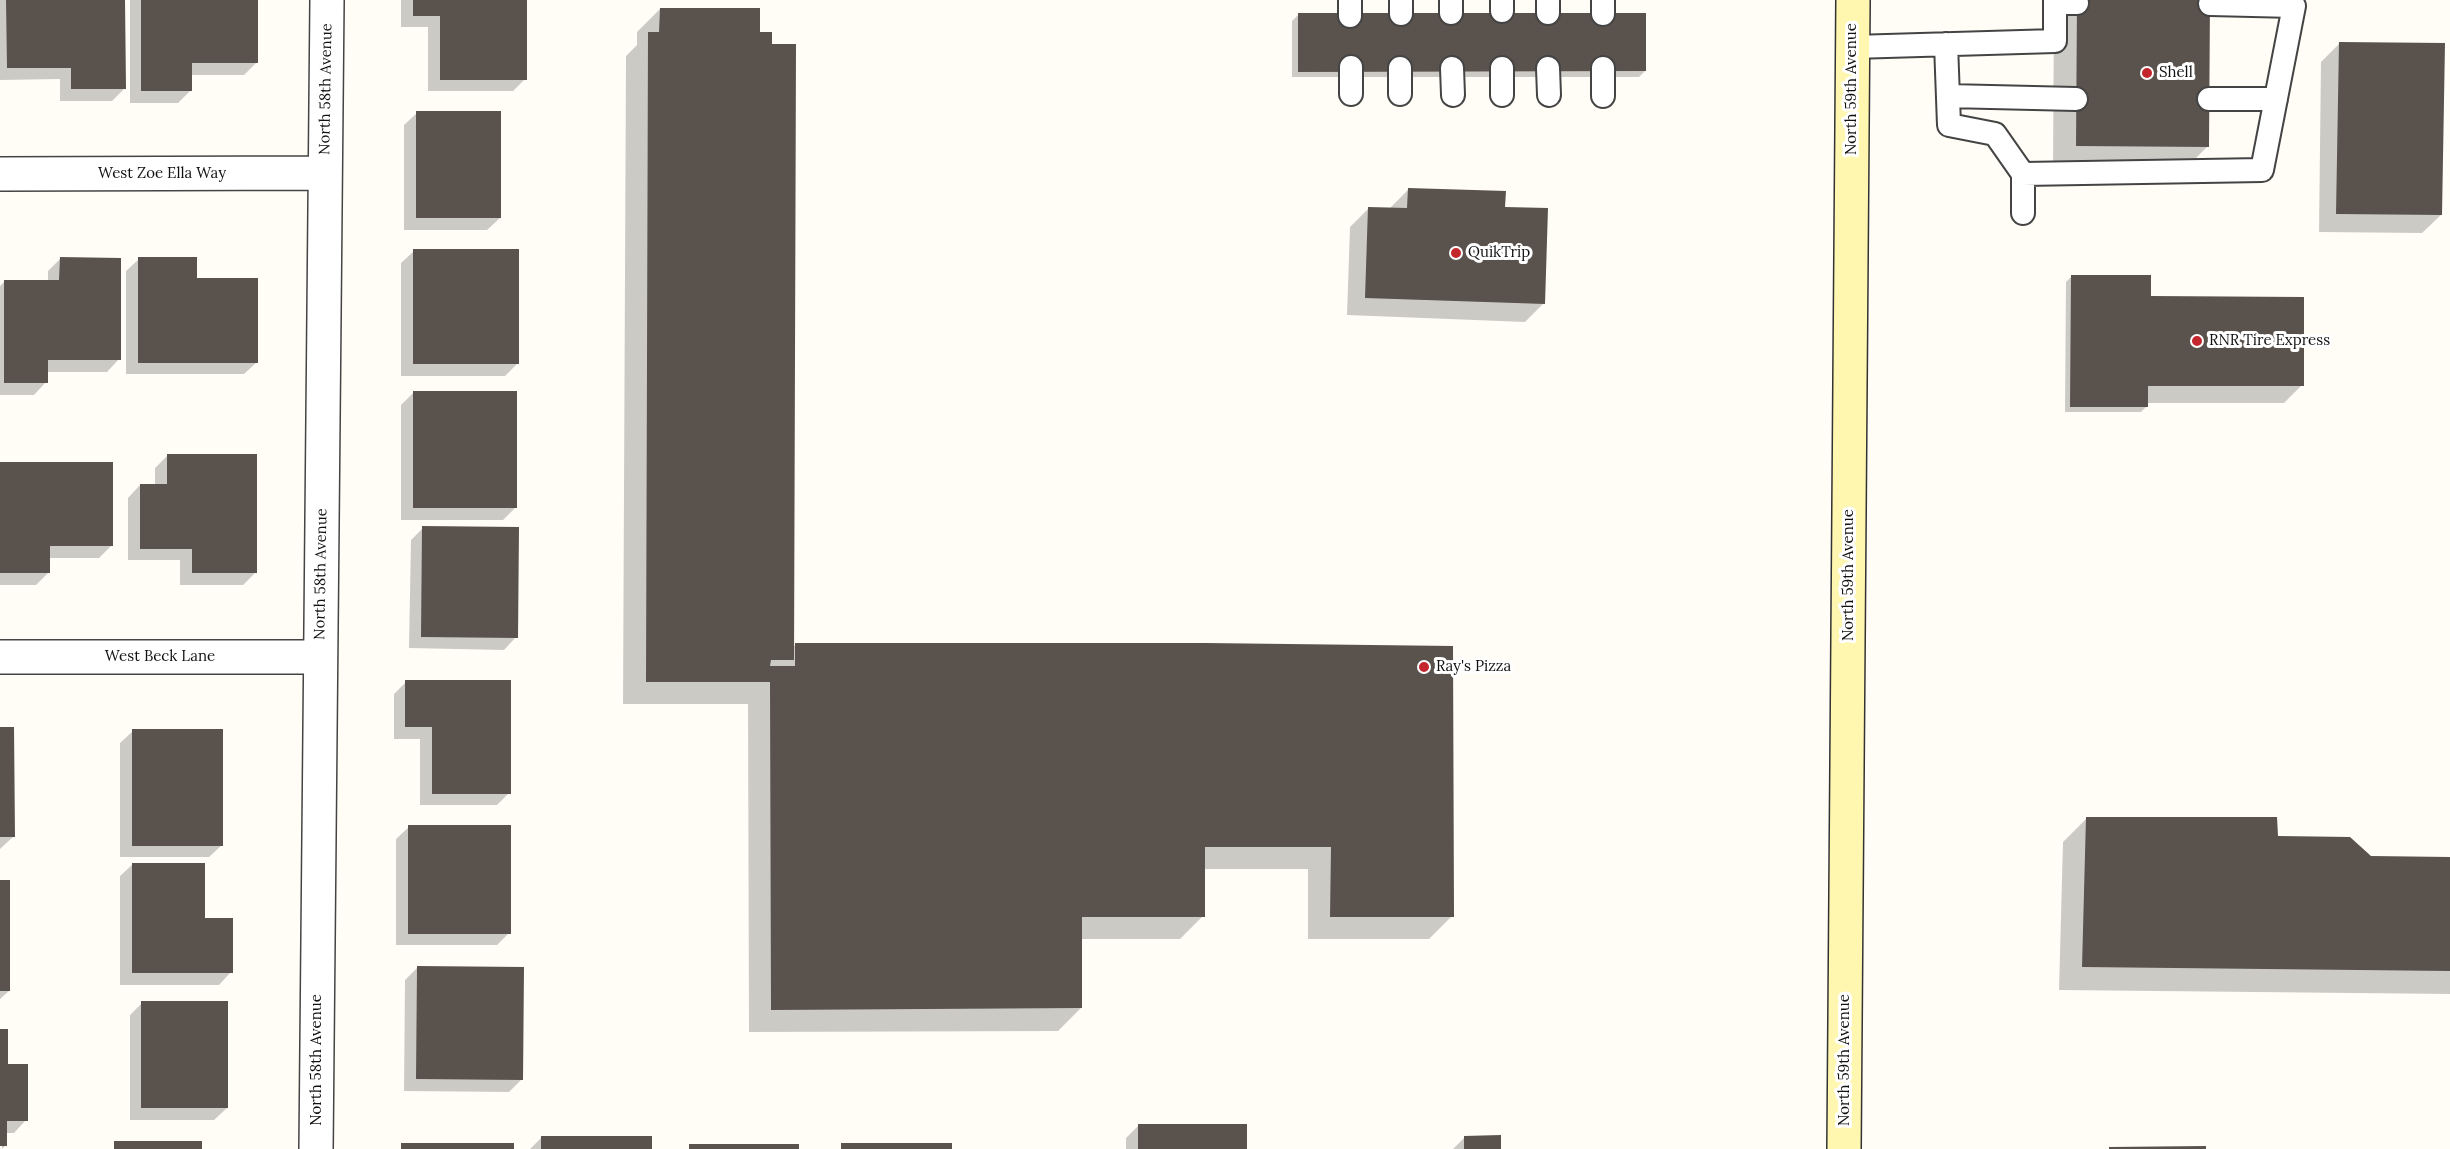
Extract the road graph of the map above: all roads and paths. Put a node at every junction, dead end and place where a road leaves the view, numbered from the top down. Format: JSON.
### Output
{"nodes":[{"id":1,"x":327,"y":0,"type":"edge"},
{"id":2,"x":1853,"y":0,"type":"edge"},
{"id":3,"x":2062,"y":2,"type":"edge"},
{"id":4,"x":2210,"y":4,"type":"dead end"},
{"id":5,"x":1946,"y":44,"type":"junction"},
{"id":6,"x":1852,"y":47,"type":"junction"},
{"id":7,"x":1351,"y":67,"type":"dead end"},
{"id":8,"x":1400,"y":68,"type":"dead end"},
{"id":9,"x":1452,"y":68,"type":"dead end"},
{"id":10,"x":1502,"y":68,"type":"dead end"},
{"id":11,"x":1548,"y":68,"type":"dead end"},
{"id":12,"x":1603,"y":68,"type":"dead end"},
{"id":13,"x":1351,"y":94,"type":"dead end"},
{"id":14,"x":1400,"y":94,"type":"dead end"},
{"id":15,"x":1453,"y":95,"type":"dead end"},
{"id":16,"x":1502,"y":95,"type":"dead end"},
{"id":17,"x":1549,"y":95,"type":"dead end"},
{"id":18,"x":1603,"y":96,"type":"dead end"},
{"id":19,"x":1948,"y":96,"type":"junction"},
{"id":20,"x":2076,"y":99,"type":"dead end"},
{"id":21,"x":2209,"y":99,"type":"dead end"},
{"id":22,"x":2276,"y":99,"type":"junction"},
{"id":23,"x":325,"y":173,"type":"junction"},
{"id":24,"x":0,"y":174,"type":"edge"},
{"id":25,"x":2023,"y":174,"type":"junction"},
{"id":26,"x":2023,"y":213,"type":"dead end"},
{"id":27,"x":0,"y":657,"type":"edge"},
{"id":28,"x":320,"y":657,"type":"junction"},
{"id":29,"x":316,"y":1149,"type":"edge"},
{"id":30,"x":1844,"y":1149,"type":"edge"}],
"edges":[{"from":1,"to":23,"type":"street","name":"North 58th Avenue"},
{"from":2,"to":6,"type":"main road","name":"North 59th Avenue"},
{"from":3,"to":5,"type":"lane"},
{"from":4,"to":22,"type":"lane"},
{"from":5,"to":6,"type":"lane"},
{"from":5,"to":19,"type":"lane"},
{"from":6,"to":30,"type":"main road","name":"North 59th Avenue"},
{"from":7,"to":13,"type":"lane"},
{"from":8,"to":14,"type":"lane"},
{"from":9,"to":15,"type":"lane"},
{"from":10,"to":16,"type":"lane"},
{"from":11,"to":17,"type":"lane"},
{"from":12,"to":18,"type":"lane"},
{"from":19,"to":20,"type":"lane"},
{"from":19,"to":25,"type":"lane"},
{"from":21,"to":22,"type":"lane"},
{"from":22,"to":25,"type":"lane"},
{"from":23,"to":24,"type":"street","name":"West Zoe Ella Way"},
{"from":23,"to":28,"type":"street","name":"North 58th Avenue"},
{"from":25,"to":26,"type":"lane"},
{"from":27,"to":28,"type":"street","name":"West Beck Lane"},
{"from":28,"to":29,"type":"street","name":"North 58th Avenue"}]}
